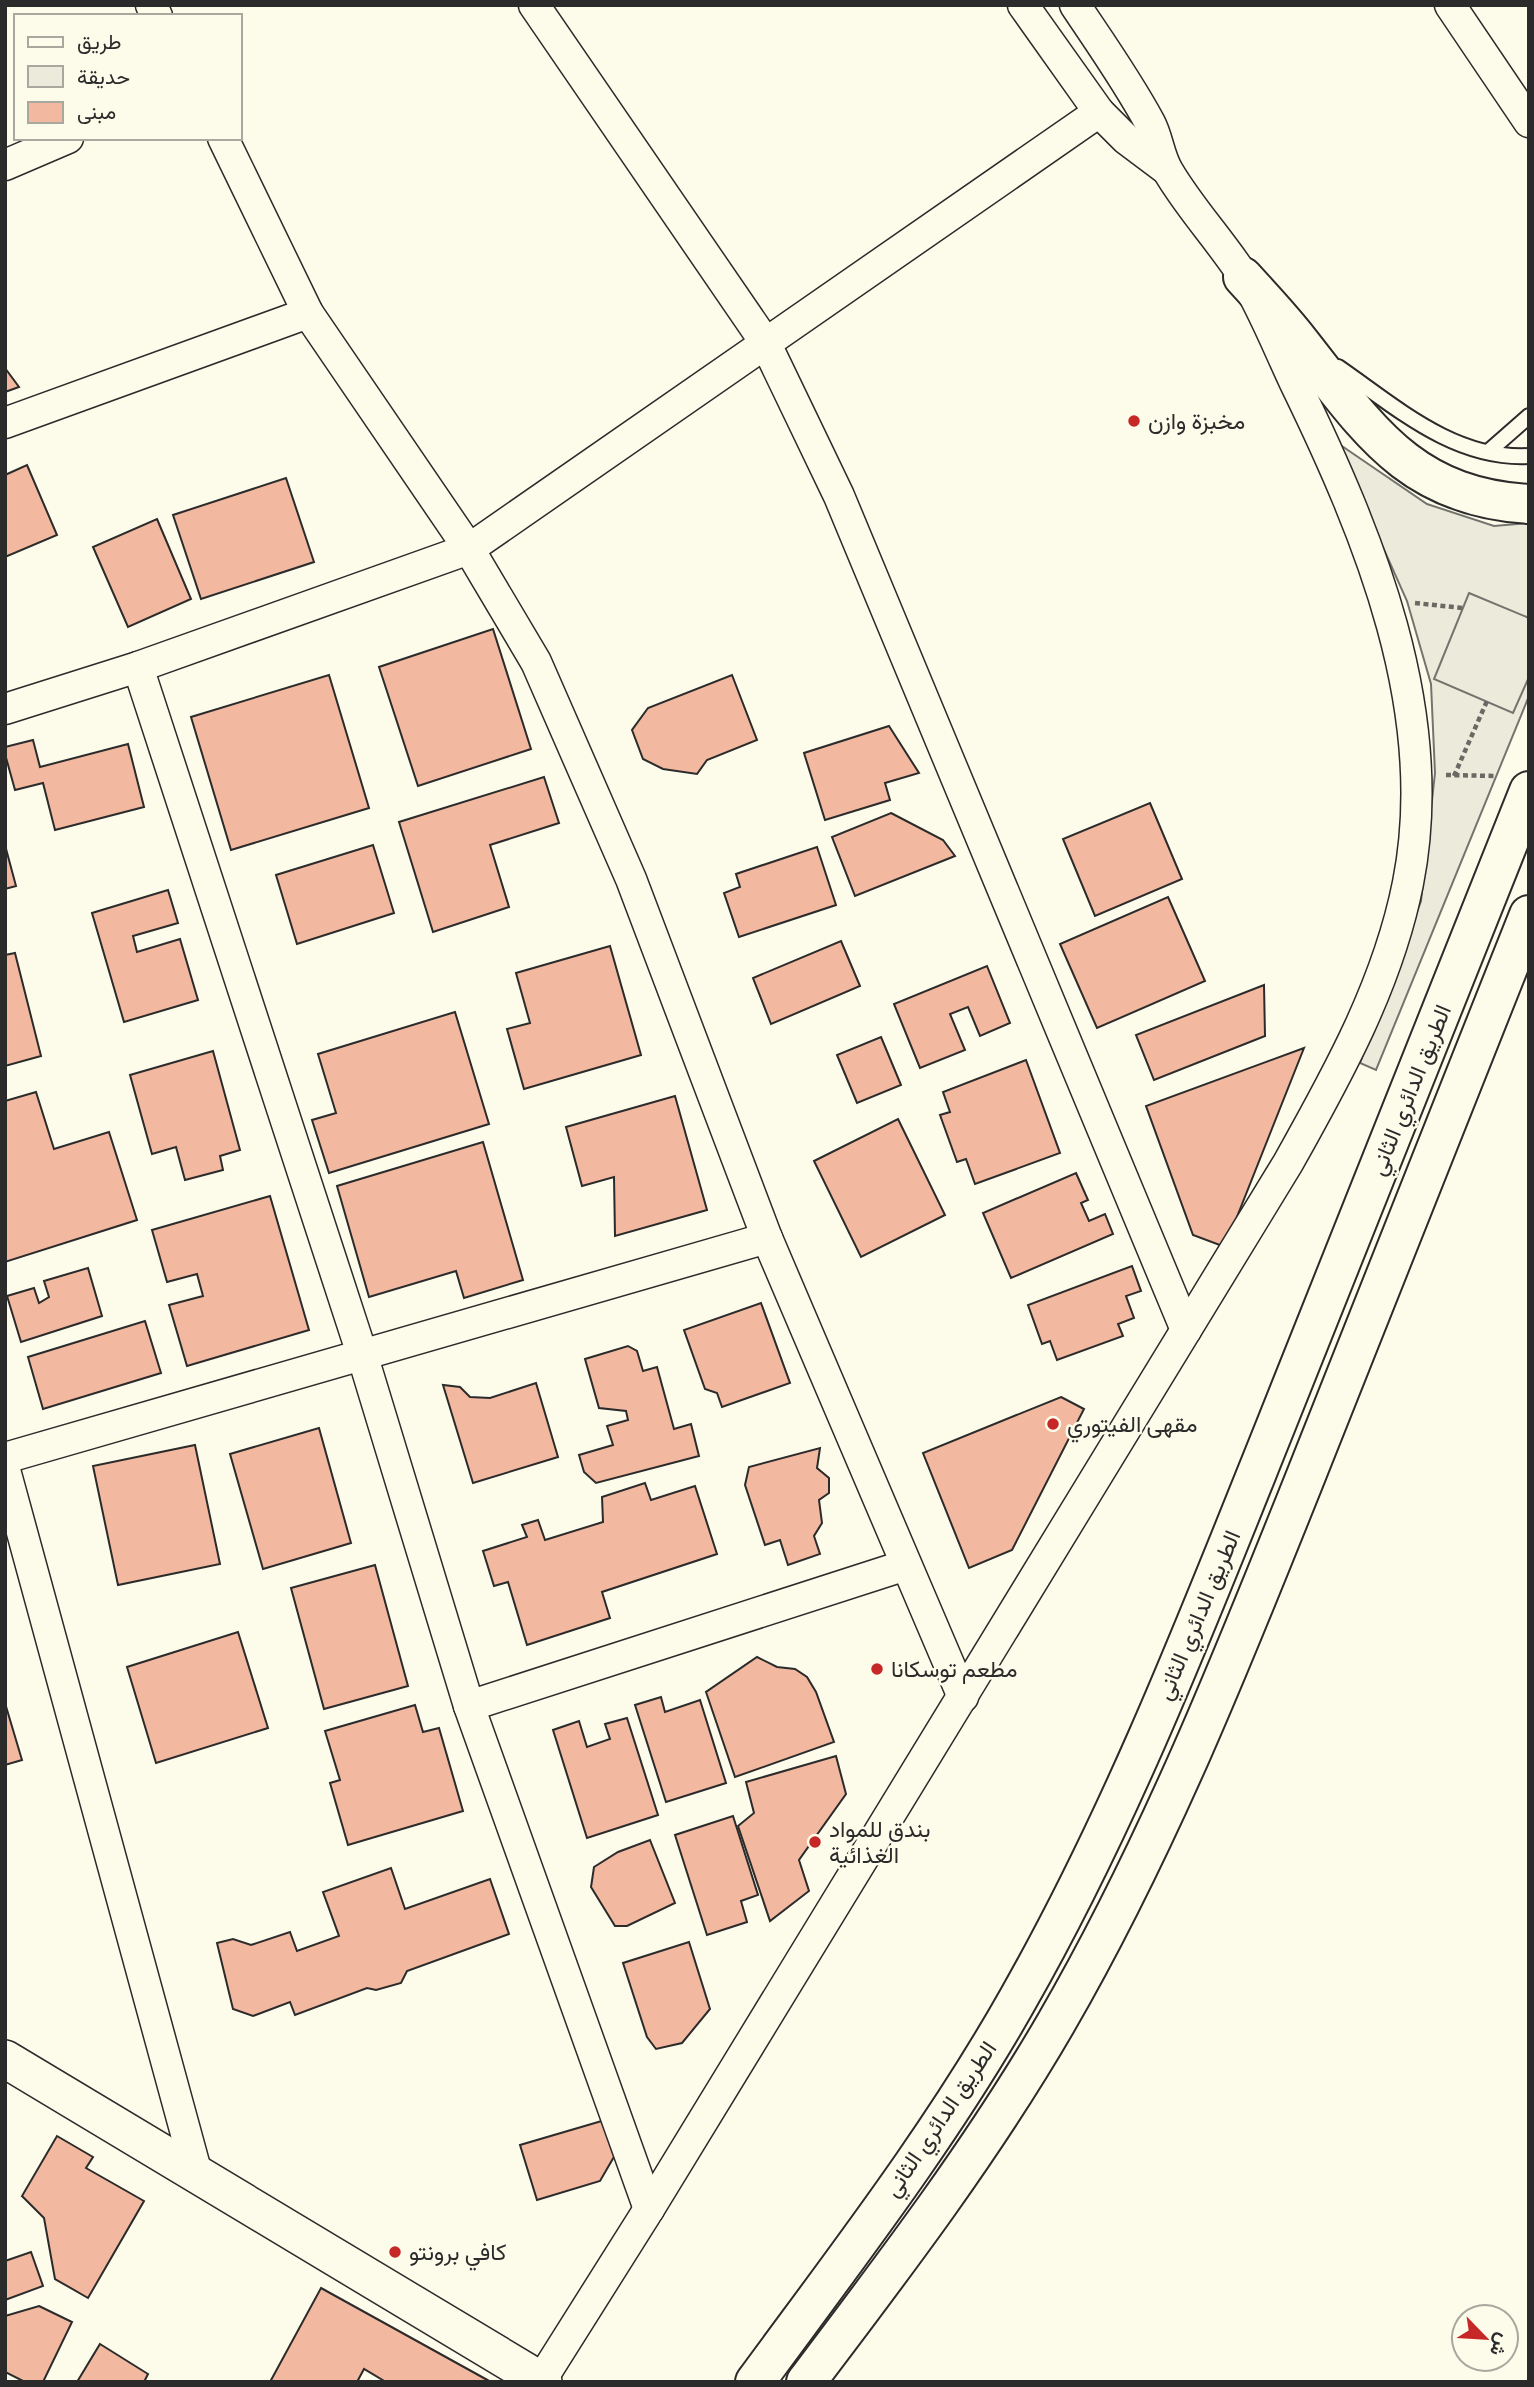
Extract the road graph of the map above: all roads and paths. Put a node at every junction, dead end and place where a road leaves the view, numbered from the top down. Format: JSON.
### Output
{"nodes":[{"id":1,"x":534,"y":5,"type":"edge"},
{"id":2,"x":1023,"y":5,"type":"edge"},
{"id":3,"x":1075,"y":5,"type":"edge"},
{"id":4,"x":1450,"y":5,"type":"edge"},
{"id":5,"x":1099,"y":112,"type":"junction"},
{"id":6,"x":1529,"y":122,"type":"edge"},
{"id":7,"x":63,"y":140,"type":"edge"},
{"id":8,"x":224,"y":140,"type":"edge"},
{"id":9,"x":5,"y":165,"type":"edge"},
{"id":10,"x":1166,"y":169,"type":"junction"},
{"id":11,"x":1243,"y":277,"type":"junction"},
{"id":12,"x":308,"y":313,"type":"junction"},
{"id":13,"x":1299,"y":341,"type":"junction"},
{"id":14,"x":765,"y":342,"type":"junction"},
{"id":15,"x":1529,"y":416,"type":"edge"},
{"id":16,"x":5,"y":423,"type":"edge"},
{"id":17,"x":1488,"y":452,"type":"junction"},
{"id":18,"x":1529,"y":456,"type":"edge"},
{"id":19,"x":1529,"y":504,"type":"edge"},
{"id":20,"x":469,"y":549,"type":"junction"},
{"id":21,"x":1386,"y":606,"type":"junction"},
{"id":22,"x":1463,"y":608,"type":"dead end"},
{"id":23,"x":138,"y":667,"type":"junction"},
{"id":24,"x":1487,"y":701,"type":"dead end"},
{"id":25,"x":5,"y":709,"type":"edge"},
{"id":26,"x":1415,"y":774,"type":"junction"},
{"id":27,"x":1454,"y":776,"type":"junction"},
{"id":28,"x":1516,"y":784,"type":"edge"},
{"id":29,"x":1474,"y":930,"type":"junction"},
{"id":30,"x":1522,"y":932,"type":"edge"},
{"id":31,"x":767,"y":1238,"type":"junction"},
{"id":32,"x":1186,"y":1330,"type":"junction"},
{"id":33,"x":362,"y":1354,"type":"junction"},
{"id":34,"x":5,"y":1458,"type":"edge"},
{"id":35,"x":5,"y":1470,"type":"edge"},
{"id":36,"x":906,"y":1565,"type":"junction"},
{"id":37,"x":963,"y":1697,"type":"junction"},
{"id":38,"x":469,"y":1706,"type":"junction"},
{"id":39,"x":5,"y":2059,"type":"edge"},
{"id":40,"x":197,"y":2174,"type":"junction"},
{"id":41,"x":649,"y":2209,"type":"junction"},
{"id":42,"x":541,"y":2381,"type":"edge"},
{"id":43,"x":755,"y":2382,"type":"edge"},
{"id":44,"x":806,"y":2382,"type":"edge"}],
"edges":[{"from":1,"to":14,"type":"street"},
{"from":2,"to":5,"type":"street"},
{"from":3,"to":10,"type":"street"},
{"from":4,"to":6,"type":"street"},
{"from":5,"to":10,"type":"street"},
{"from":5,"to":14,"type":"street"},
{"from":7,"to":9,"type":"street"},
{"from":8,"to":12,"type":"street"},
{"from":10,"to":11,"type":"street"},
{"from":11,"to":13,"type":"main road"},
{"from":11,"to":21,"type":"street"},
{"from":12,"to":16,"type":"street"},
{"from":12,"to":20,"type":"street"},
{"from":13,"to":17,"type":"lane"},
{"from":13,"to":19,"type":"main road"},
{"from":14,"to":20,"type":"street"},
{"from":14,"to":32,"type":"street"},
{"from":15,"to":17,"type":"lane"},
{"from":17,"to":18,"type":"lane"},
{"from":20,"to":23,"type":"street"},
{"from":20,"to":31,"type":"street"},
{"from":21,"to":22,"type":"path"},
{"from":21,"to":26,"type":"street"},
{"from":23,"to":25,"type":"street"},
{"from":23,"to":33,"type":"street"},
{"from":24,"to":27,"type":"path"},
{"from":26,"to":27,"type":"path"},
{"from":26,"to":32,"type":"street"},
{"from":27,"to":28,"type":"path"},
{"from":28,"to":29,"type":"main road","name":"الطريق الدائري الثاني"},
{"from":29,"to":30,"type":"main road"},
{"from":29,"to":43,"type":"main road","name":"الطريق الدائري الثاني"},
{"from":30,"to":44,"type":"main road","name":"الطريق الدائري الثاني"},
{"from":31,"to":33,"type":"street"},
{"from":31,"to":36,"type":"street"},
{"from":32,"to":37,"type":"street"},
{"from":33,"to":34,"type":"street"},
{"from":33,"to":38,"type":"street"},
{"from":35,"to":40,"type":"street"},
{"from":36,"to":37,"type":"street"},
{"from":36,"to":38,"type":"street"},
{"from":37,"to":41,"type":"street"},
{"from":38,"to":41,"type":"street"},
{"from":39,"to":40,"type":"street"},
{"from":40,"to":42,"type":"street"},
{"from":41,"to":42,"type":"street"}]}
